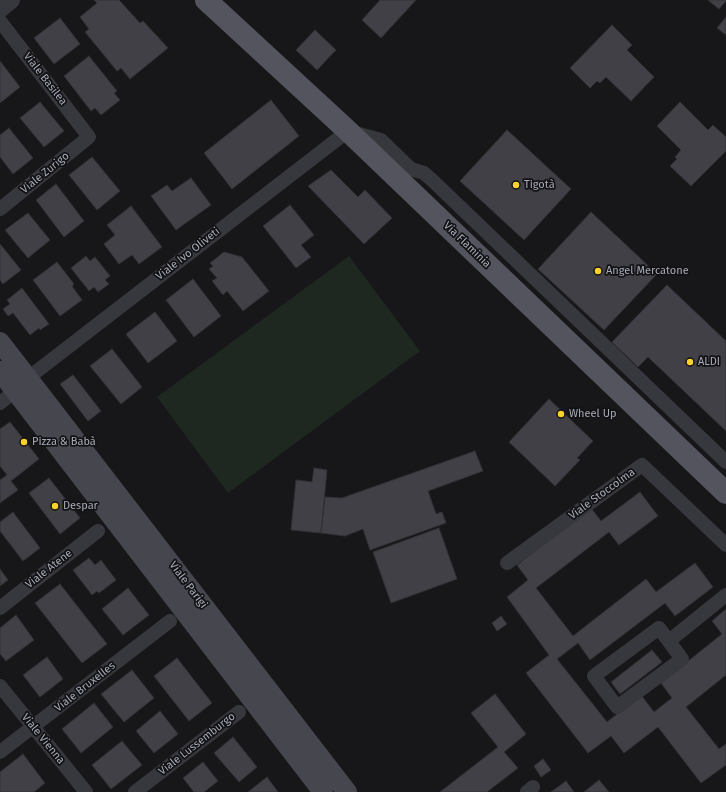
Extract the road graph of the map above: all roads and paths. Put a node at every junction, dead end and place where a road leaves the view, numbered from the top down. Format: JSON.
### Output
{"nodes":[{"id":1,"x":11,"y":0,"type":"edge"},
{"id":2,"x":206,"y":0,"type":"edge"},
{"id":3,"x":0,"y":9,"type":"edge"},
{"id":4,"x":0,"y":22,"type":"edge"},
{"id":5,"x":348,"y":131,"type":"junction"},
{"id":6,"x":89,"y":137,"type":"joint"},
{"id":7,"x":0,"y":209,"type":"edge"},
{"id":8,"x":0,"y":342,"type":"edge"},
{"id":9,"x":0,"y":371,"type":"edge"},
{"id":10,"x":14,"y":391,"type":"edge"},
{"id":11,"x":726,"y":462,"type":"edge"},
{"id":12,"x":726,"y":493,"type":"edge"},
{"id":13,"x":98,"y":531,"type":"dead end"},
{"id":14,"x":726,"y":545,"type":"edge"},
{"id":15,"x":508,"y":562,"type":"dead end"},
{"id":16,"x":726,"y":595,"type":"edge"},
{"id":17,"x":0,"y":608,"type":"edge"},
{"id":18,"x":170,"y":621,"type":"dead end"},
{"id":19,"x":669,"y":641,"type":"junction"},
{"id":20,"x":0,"y":686,"type":"edge"},
{"id":21,"x":239,"y":712,"type":"dead end"},
{"id":22,"x":33,"y":726,"type":"junction"},
{"id":23,"x":0,"y":752,"type":"edge"},
{"id":24,"x":86,"y":792,"type":"edge"},
{"id":25,"x":135,"y":792,"type":"edge"},
{"id":26,"x":323,"y":792,"type":"edge"},
{"id":27,"x":347,"y":792,"type":"edge"}],
"edges":[{"from":1,"to":3,"type":"street"},
{"from":2,"to":5,"type":"main road","name":"Via Flaminia"},
{"from":4,"to":6,"type":"street","name":"Viale Basilea"},
{"from":5,"to":10,"type":"street","name":"Viale Ivo Oliveti"},
{"from":5,"to":11,"type":"street"},
{"from":5,"to":12,"type":"main road","name":"Via Flaminia"},
{"from":6,"to":7,"type":"street","name":"Viale Zurigo"},
{"from":8,"to":10,"type":"main road"},
{"from":9,"to":10,"type":"main road"},
{"from":10,"to":26,"type":"main road","name":"Viale Parigi"},
{"from":10,"to":27,"type":"main road","name":"Viale Parigi"},
{"from":13,"to":17,"type":"street","name":"Viale Atene"},
{"from":14,"to":15,"type":"street","name":"Viale Stoccolma"},
{"from":16,"to":19,"type":"street"},
{"from":18,"to":22,"type":"street","name":"Viale Bruxelles"},
{"from":19,"to":19,"type":"street"},
{"from":20,"to":22,"type":"street","name":"Viale Vienna"},
{"from":21,"to":25,"type":"street","name":"Viale Lussemburgo"},
{"from":22,"to":23,"type":"street","name":"Viale Bruxelles"},
{"from":22,"to":24,"type":"street","name":"Viale Vienna"}]}
